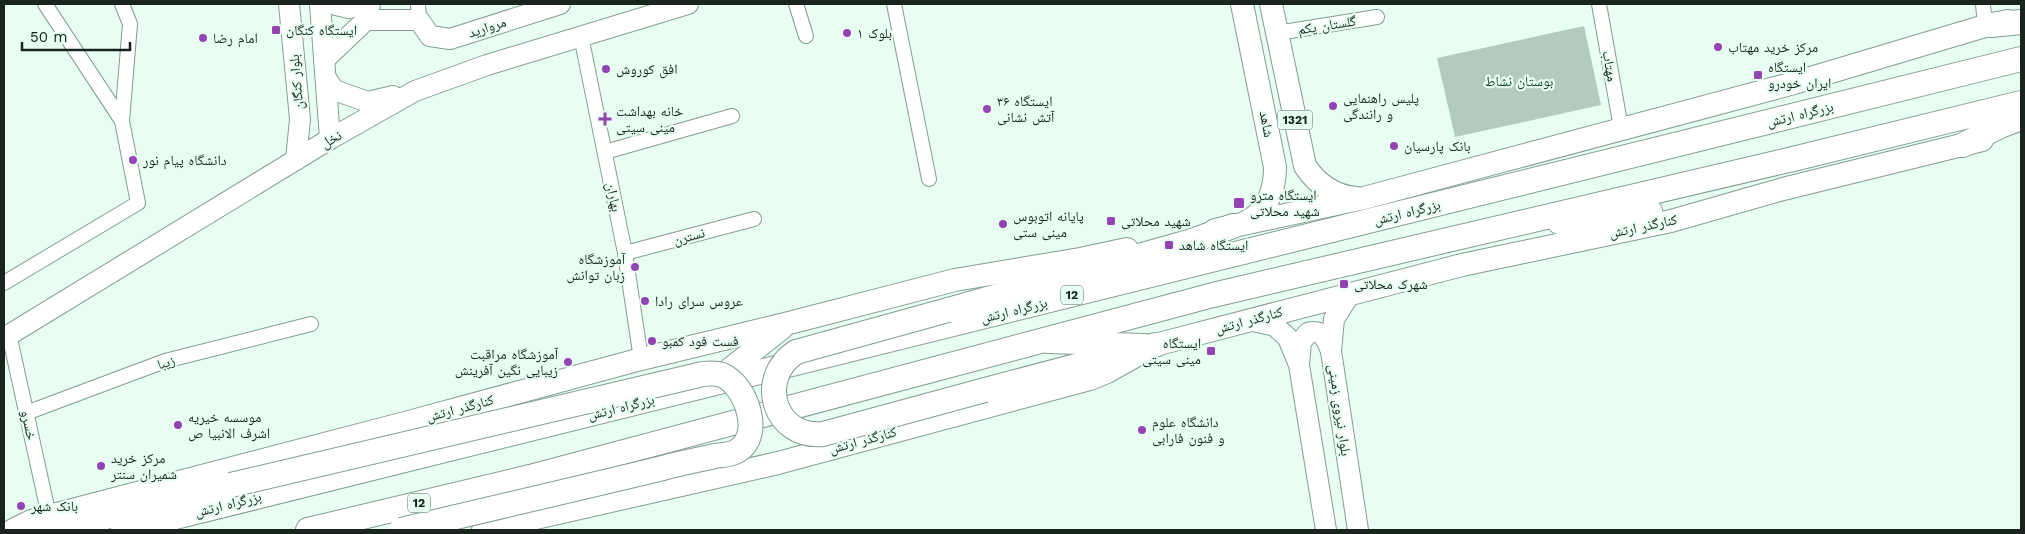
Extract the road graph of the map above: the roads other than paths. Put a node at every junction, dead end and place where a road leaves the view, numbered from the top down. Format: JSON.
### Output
{"nodes":[{"id":1,"x":45,"y":4,"type":"edge"},
{"id":2,"x":122,"y":4,"type":"edge"},
{"id":3,"x":289,"y":4,"type":"edge"},
{"id":4,"x":320,"y":4,"type":"edge"},
{"id":5,"x":332,"y":4,"type":"edge"},
{"id":6,"x":560,"y":4,"type":"edge"},
{"id":7,"x":688,"y":4,"type":"edge"},
{"id":8,"x":796,"y":4,"type":"edge"},
{"id":9,"x":894,"y":4,"type":"edge"},
{"id":10,"x":1242,"y":4,"type":"edge"},
{"id":11,"x":1271,"y":4,"type":"edge"},
{"id":12,"x":1599,"y":4,"type":"edge"},
{"id":13,"x":366,"y":9,"type":"edge"},
{"id":14,"x":419,"y":12,"type":"edge"},
{"id":15,"x":1377,"y":17,"type":"dead end"},
{"id":16,"x":1986,"y":18,"type":"edge"},
{"id":17,"x":2021,"y":18,"type":"edge"},
{"id":18,"x":2021,"y":22,"type":"edge"},
{"id":19,"x":1277,"y":33,"type":"junction"},
{"id":20,"x":581,"y":36,"type":"junction"},
{"id":21,"x":806,"y":36,"type":"dead end"},
{"id":22,"x":2021,"y":58,"type":"edge"},
{"id":23,"x":325,"y":69,"type":"junction"},
{"id":24,"x":415,"y":91,"type":"junction"},
{"id":25,"x":328,"y":102,"type":"junction"},
{"id":26,"x":2021,"y":103,"type":"edge"},
{"id":27,"x":732,"y":116,"type":"dead end"},
{"id":28,"x":2021,"y":118,"type":"edge"},
{"id":29,"x":300,"y":120,"type":"junction"},
{"id":30,"x":122,"y":121,"type":"junction"},
{"id":31,"x":1621,"y":128,"type":"junction"},
{"id":32,"x":2021,"y":130,"type":"edge"},
{"id":33,"x":330,"y":139,"type":"junction"},
{"id":34,"x":1963,"y":145,"type":"junction"},
{"id":35,"x":605,"y":152,"type":"junction"},
{"id":36,"x":1301,"y":152,"type":"junction"},
{"id":37,"x":1274,"y":159,"type":"junction"},
{"id":38,"x":296,"y":160,"type":"junction"},
{"id":39,"x":929,"y":179,"type":"dead end"},
{"id":40,"x":1783,"y":189,"type":"junction"},
{"id":41,"x":1364,"y":198,"type":"junction"},
{"id":42,"x":754,"y":220,"type":"dead end"},
{"id":43,"x":1233,"y":226,"type":"junction"},
{"id":44,"x":1478,"y":232,"type":"junction"},
{"id":45,"x":625,"y":253,"type":"junction"},
{"id":46,"x":4,"y":283,"type":"edge"},
{"id":47,"x":1350,"y":294,"type":"junction"},
{"id":48,"x":1249,"y":320,"type":"junction"},
{"id":49,"x":789,"y":323,"type":"junction"},
{"id":50,"x":311,"y":324,"type":"dead end"},
{"id":51,"x":6,"y":336,"type":"edge"},
{"id":52,"x":1035,"y":342,"type":"junction"},
{"id":53,"x":1155,"y":345,"type":"junction"},
{"id":54,"x":1331,"y":351,"type":"junction"},
{"id":55,"x":641,"y":359,"type":"junction"},
{"id":56,"x":1299,"y":365,"type":"junction"},
{"id":57,"x":710,"y":385,"type":"junction"},
{"id":58,"x":26,"y":413,"type":"junction"},
{"id":59,"x":52,"y":523,"type":"edge"},
{"id":60,"x":12,"y":530,"type":"edge"},
{"id":61,"x":123,"y":530,"type":"edge"},
{"id":62,"x":308,"y":530,"type":"edge"},
{"id":63,"x":401,"y":530,"type":"edge"},
{"id":64,"x":483,"y":530,"type":"edge"},
{"id":65,"x":1326,"y":530,"type":"edge"},
{"id":66,"x":1358,"y":530,"type":"edge"}],
"edges":[{"from":1,"to":30,"type":"street"},
{"from":2,"to":30,"type":"street"},
{"from":3,"to":29,"type":"main road","name":"بلوار کنگان"},
{"from":4,"to":23,"type":"main road"},
{"from":5,"to":13,"type":"main road"},
{"from":6,"to":14,"type":"main road","name":"مروارید"},
{"from":7,"to":20,"type":"main road","name":"نخل"},
{"from":8,"to":21,"type":"street"},
{"from":9,"to":39,"type":"street"},
{"from":10,"to":37,"type":"main road","name":"شاهد","number":"1321"},
{"from":11,"to":19,"type":"main road","name":"شاهد","number":"1321"},
{"from":12,"to":31,"type":"street","name":"مهتاب"},
{"from":13,"to":14,"type":"main road"},
{"from":13,"to":23,"type":"main road"},
{"from":15,"to":19,"type":"street","name":"گلستان یکم"},
{"from":16,"to":17,"type":"main road"},
{"from":16,"to":18,"type":"highway"},
{"from":16,"to":31,"type":"main road"},
{"from":19,"to":36,"type":"main road","name":"شاهد","number":"1321"},
{"from":20,"to":24,"type":"main road","name":"نخل"},
{"from":20,"to":35,"type":"street","name":"بهاران"},
{"from":22,"to":57,"type":"highway","name":"بزرگراه ارتش","number":"12"},
{"from":23,"to":24,"type":"main road"},
{"from":23,"to":25,"type":"main road"},
{"from":24,"to":33,"type":"main road","name":"نخل"},
{"from":25,"to":29,"type":"main road"},
{"from":25,"to":33,"type":"main road"},
{"from":26,"to":44,"type":"highway","number":"12"},
{"from":27,"to":35,"type":"street"},
{"from":28,"to":34,"type":"highway"},
{"from":29,"to":38,"type":"main road","name":"بلوار کنگان"},
{"from":30,"to":46,"type":"street"},
{"from":31,"to":41,"type":"main road"},
{"from":32,"to":34,"type":"main road","name":"کنارگذر ارتش"},
{"from":33,"to":38,"type":"main road","name":"نخل"},
{"from":34,"to":40,"type":"main road","name":"کنارگذر ارتش"},
{"from":35,"to":45,"type":"street","name":"بهاران"},
{"from":36,"to":37,"type":"main road"},
{"from":36,"to":41,"type":"main road","name":"شاهد","number":"1321"},
{"from":37,"to":43,"type":"main road","name":"شاهد","number":"1321"},
{"from":38,"to":51,"type":"main road","name":"نخل"},
{"from":40,"to":44,"type":"main road"},
{"from":40,"to":47,"type":"main road","name":"کنارگذر ارتش"},
{"from":41,"to":43,"type":"main road"},
{"from":42,"to":45,"type":"street","name":"نسترن"},
{"from":43,"to":49,"type":"main road","name":"کنارگذر ارتش"},
{"from":43,"to":53,"type":"highway","bridge":true},
{"from":44,"to":52,"type":"highway","number":"12"},
{"from":45,"to":55,"type":"street","name":"بهاران"},
{"from":47,"to":48,"type":"main road","name":"کنارگذر ارتش"},
{"from":47,"to":54,"type":"main road","name":"بلوار نیروی زمینی"},
{"from":48,"to":53,"type":"main road","name":"کنارگذر ارتش"},
{"from":48,"to":56,"type":"main road"},
{"from":49,"to":55,"type":"main road","name":"کنارگذر ارتش"},
{"from":49,"to":57,"type":"main road"},
{"from":50,"to":58,"type":"street","name":"زیبا"},
{"from":51,"to":58,"type":"street","name":"خسرو"},
{"from":52,"to":53,"type":"main road"},
{"from":52,"to":62,"type":"highway","number":"12"},
{"from":53,"to":64,"type":"main road","name":"کنارگذر ارتش"},
{"from":54,"to":56,"type":"main road"},
{"from":54,"to":66,"type":"main road","name":"بلوار نیروی زمینی"},
{"from":55,"to":59,"type":"main road","name":"کنارگذر ارتش"},
{"from":56,"to":65,"type":"main road"},
{"from":57,"to":61,"type":"highway","name":"بزرگراه ارتش","number":"12"},
{"from":58,"to":59,"type":"street","name":"خسرو"},
{"from":59,"to":60,"type":"main road","name":"کنارگذر ارتش"},
{"from":59,"to":63,"type":"highway","bridge":true}]}
